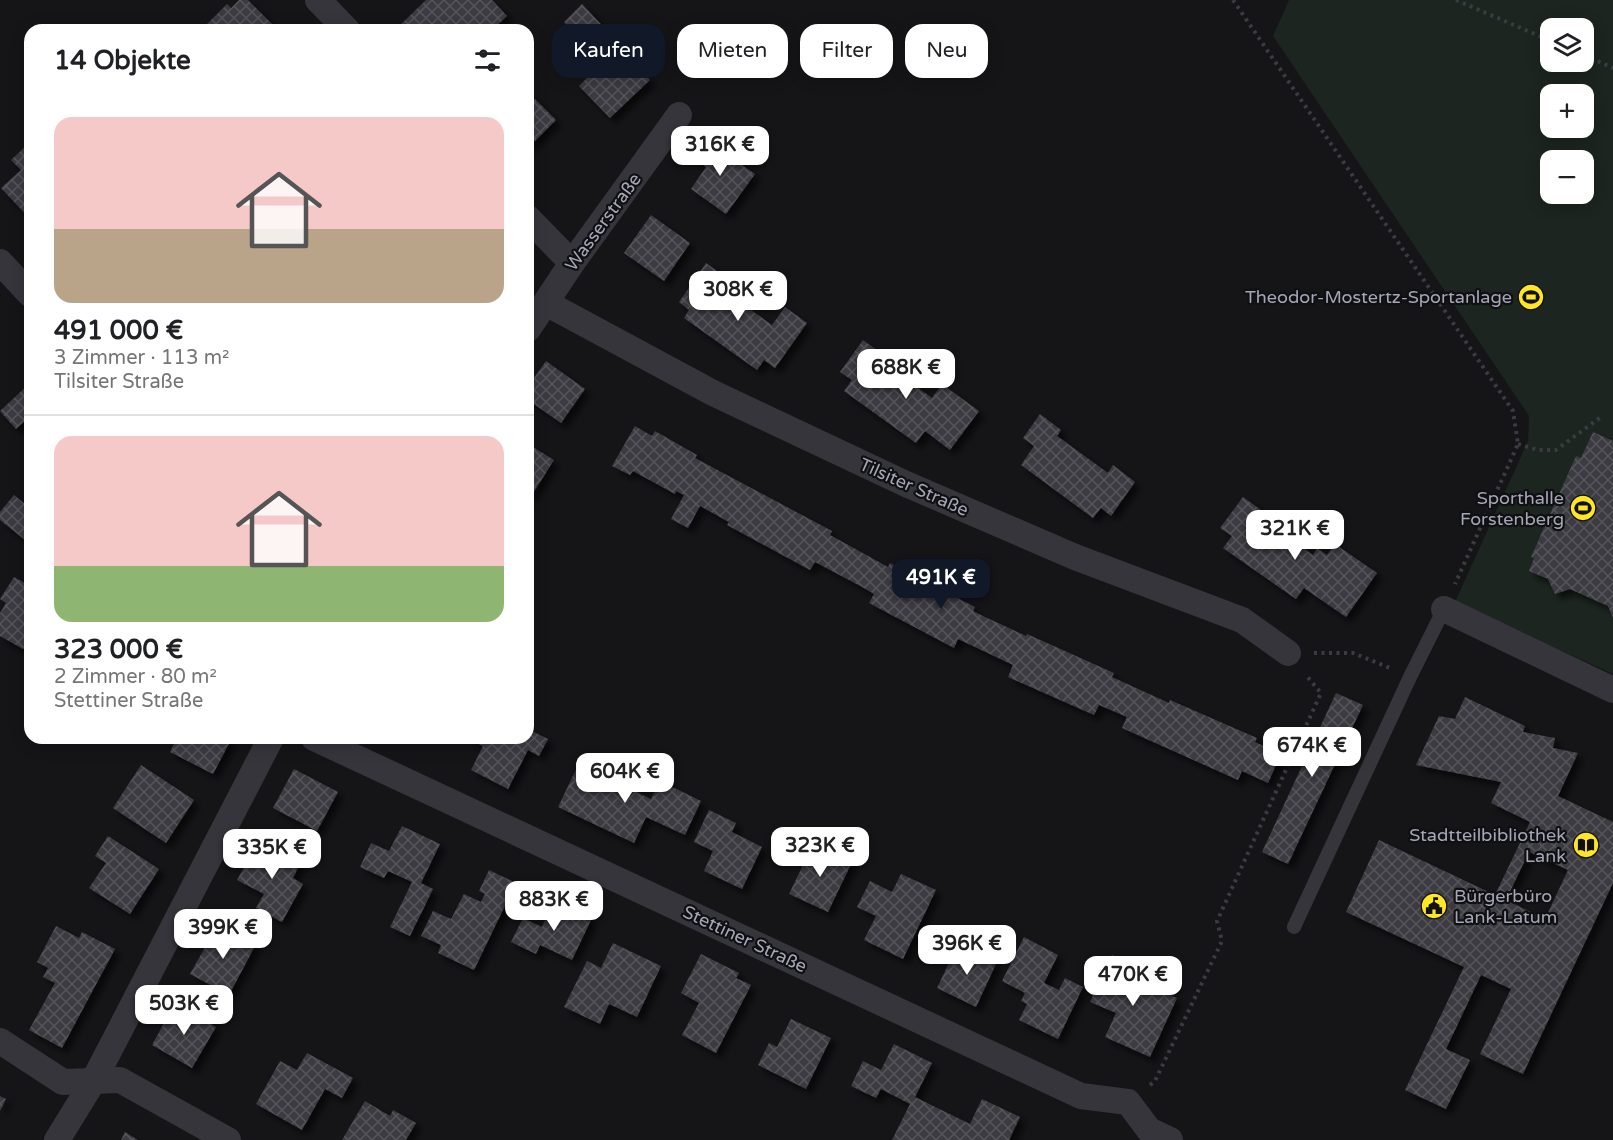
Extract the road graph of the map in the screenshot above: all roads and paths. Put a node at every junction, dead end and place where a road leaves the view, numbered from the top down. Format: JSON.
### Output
{"nodes":[{"id":1,"x":318,"y":0,"type":"edge"},
{"id":2,"x":1233,"y":0,"type":"edge"},
{"id":3,"x":1455,"y":0,"type":"edge"},
{"id":4,"x":341,"y":24,"type":"edge"},
{"id":5,"x":1540,"y":36,"type":"edge"},
{"id":6,"x":1594,"y":60,"type":"edge"},
{"id":7,"x":1613,"y":68,"type":"edge"},
{"id":8,"x":679,"y":115,"type":"dead end"},
{"id":9,"x":534,"y":224,"type":"edge"},
{"id":10,"x":0,"y":262,"type":"edge"},
{"id":11,"x":572,"y":263,"type":"junction"},
{"id":12,"x":24,"y":288,"type":"edge"},
{"id":13,"x":546,"y":303,"type":"junction"},
{"id":14,"x":534,"y":320,"type":"edge"},
{"id":15,"x":1601,"y":417,"type":"dead end"},
{"id":16,"x":1518,"y":444,"type":"junction"},
{"id":17,"x":1444,"y":609,"type":"junction"},
{"id":18,"x":1288,"y":653,"type":"junction"},
{"id":19,"x":1410,"y":677,"type":"junction"},
{"id":20,"x":1613,"y":690,"type":"edge"},
{"id":21,"x":268,"y":744,"type":"edge"},
{"id":22,"x":327,"y":744,"type":"edge"},
{"id":23,"x":1294,"y":927,"type":"dead end"},
{"id":24,"x":0,"y":1041,"type":"edge"},
{"id":25,"x":93,"y":1080,"type":"junction"},
{"id":26,"x":1128,"y":1102,"type":"junction"},
{"id":27,"x":57,"y":1140,"type":"edge"},
{"id":28,"x":228,"y":1140,"type":"edge"},
{"id":29,"x":1170,"y":1140,"type":"edge"}],
"edges":[{"from":1,"to":4,"type":"street"},
{"from":2,"to":16,"type":"path"},
{"from":3,"to":5,"type":"path"},
{"from":6,"to":7,"type":"path"},
{"from":8,"to":11,"type":"street","name":"Wasserstraße"},
{"from":9,"to":11,"type":"street"},
{"from":10,"to":12,"type":"street"},
{"from":11,"to":13,"type":"street","name":"Wasserstraße"},
{"from":13,"to":14,"type":"street","name":"Wasserstraße"},
{"from":13,"to":18,"type":"street","name":"Tilsiter Straße"},
{"from":15,"to":16,"type":"path"},
{"from":16,"to":17,"type":"path"},
{"from":17,"to":19,"type":"lane"},
{"from":17,"to":20,"type":"street"},
{"from":18,"to":19,"type":"path"},
{"from":18,"to":26,"type":"path"},
{"from":19,"to":23,"type":"lane"},
{"from":21,"to":25,"type":"street"},
{"from":22,"to":26,"type":"street","name":"Stettiner Straße"},
{"from":24,"to":25,"type":"street"},
{"from":25,"to":27,"type":"street"},
{"from":25,"to":28,"type":"street"},
{"from":26,"to":29,"type":"street"}]}
